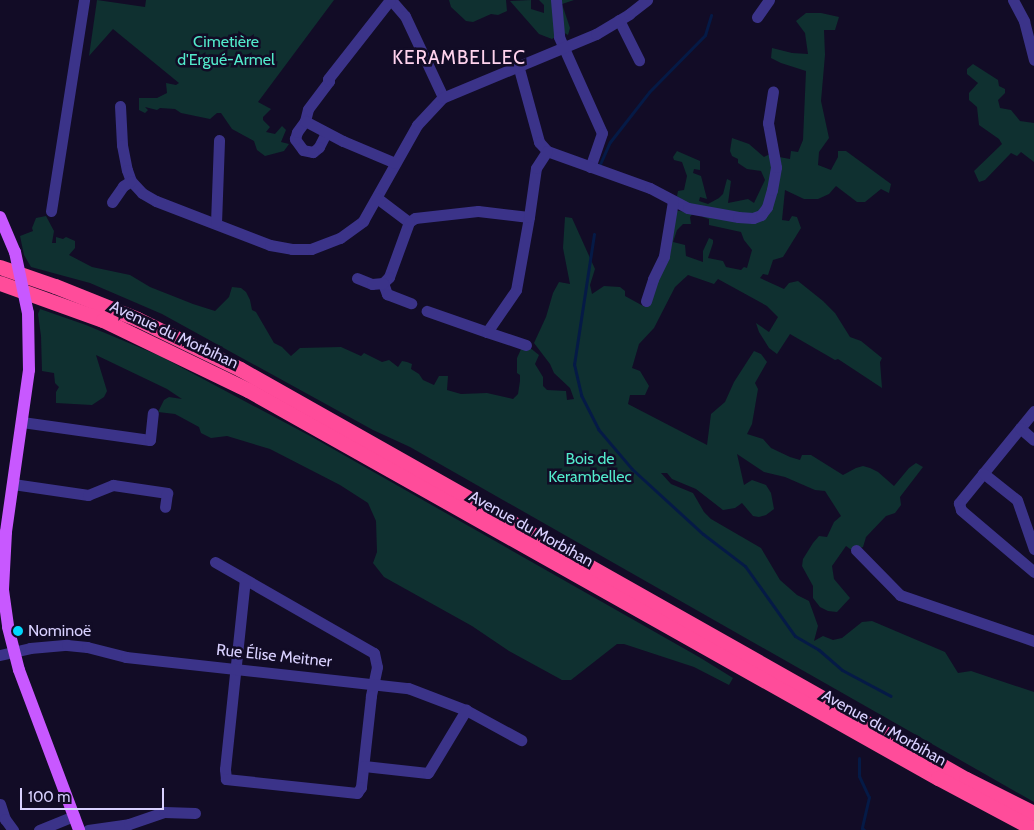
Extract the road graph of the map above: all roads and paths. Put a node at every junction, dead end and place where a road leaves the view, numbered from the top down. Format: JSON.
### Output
{"nodes":[{"id":1,"x":84,"y":0,"type":"edge"},
{"id":2,"x":391,"y":0,"type":"edge"},
{"id":3,"x":556,"y":0,"type":"edge"},
{"id":4,"x":647,"y":0,"type":"edge"},
{"id":5,"x":769,"y":0,"type":"edge"},
{"id":6,"x":1013,"y":0,"type":"edge"},
{"id":7,"x":757,"y":17,"type":"dead end"},
{"id":8,"x":619,"y":20,"type":"junction"},
{"id":9,"x":564,"y":46,"type":"junction"},
{"id":10,"x":638,"y":60,"type":"dead end"},
{"id":11,"x":1034,"y":60,"type":"edge"},
{"id":12,"x":518,"y":66,"type":"junction"},
{"id":13,"x":773,"y":91,"type":"dead end"},
{"id":14,"x":444,"y":97,"type":"junction"},
{"id":15,"x":120,"y":106,"type":"dead end"},
{"id":16,"x":305,"y":121,"type":"junction"},
{"id":17,"x":326,"y":133,"type":"junction"},
{"id":18,"x":219,"y":140,"type":"dead end"},
{"id":19,"x":547,"y":151,"type":"junction"},
{"id":20,"x":395,"y":163,"type":"junction"},
{"id":21,"x":590,"y":167,"type":"junction"},
{"id":22,"x":131,"y":181,"type":"junction"},
{"id":23,"x":377,"y":198,"type":"junction"},
{"id":24,"x":673,"y":201,"type":"junction"},
{"id":25,"x":112,"y":202,"type":"dead end"},
{"id":26,"x":51,"y":211,"type":"dead end"},
{"id":27,"x":0,"y":217,"type":"edge"},
{"id":28,"x":529,"y":217,"type":"junction"},
{"id":29,"x":409,"y":222,"type":"junction"},
{"id":30,"x":216,"y":223,"type":"junction"},
{"id":31,"x":0,"y":268,"type":"edge"},
{"id":32,"x":357,"y":278,"type":"dead end"},
{"id":33,"x":0,"y":283,"type":"edge"},
{"id":34,"x":383,"y":283,"type":"junction"},
{"id":35,"x":646,"y":301,"type":"dead end"},
{"id":36,"x":411,"y":303,"type":"dead end"},
{"id":37,"x":426,"y":311,"type":"dead end"},
{"id":38,"x":487,"y":332,"type":"junction"},
{"id":39,"x":526,"y":345,"type":"dead end"},
{"id":40,"x":1034,"y":411,"type":"edge"},
{"id":41,"x":153,"y":413,"type":"dead end"},
{"id":42,"x":22,"y":422,"type":"junction"},
{"id":43,"x":1020,"y":428,"type":"junction"},
{"id":44,"x":1034,"y":440,"type":"edge"},
{"id":45,"x":983,"y":473,"type":"junction"},
{"id":46,"x":13,"y":484,"type":"junction"},
{"id":47,"x":165,"y":507,"type":"dead end"},
{"id":48,"x":1034,"y":548,"type":"edge"},
{"id":49,"x":856,"y":550,"type":"dead end"},
{"id":50,"x":215,"y":562,"type":"dead end"},
{"id":51,"x":1034,"y":572,"type":"edge"},
{"id":52,"x":245,"y":580,"type":"junction"},
{"id":53,"x":1,"y":590,"type":"edge"},
{"id":54,"x":1034,"y":640,"type":"edge"},
{"id":55,"x":14,"y":652,"type":"junction"},
{"id":56,"x":0,"y":655,"type":"edge"},
{"id":57,"x":235,"y":668,"type":"junction"},
{"id":58,"x":374,"y":683,"type":"junction"},
{"id":59,"x":466,"y":710,"type":"junction"},
{"id":60,"x":521,"y":740,"type":"dead end"},
{"id":61,"x":364,"y":766,"type":"junction"},
{"id":62,"x":0,"y":804,"type":"edge"},
{"id":63,"x":1034,"y":813,"type":"edge"},
{"id":64,"x":194,"y":814,"type":"dead end"},
{"id":65,"x":72,"y":821,"type":"edge"},
{"id":66,"x":1034,"y":829,"type":"edge"},
{"id":67,"x":13,"y":830,"type":"edge"},
{"id":68,"x":39,"y":830,"type":"edge"},
{"id":69,"x":79,"y":830,"type":"edge"},
{"id":70,"x":88,"y":830,"type":"edge"}],
"edges":[{"from":1,"to":26,"type":"street"},
{"from":2,"to":14,"type":"street"},
{"from":2,"to":16,"type":"street"},
{"from":3,"to":9,"type":"street"},
{"from":4,"to":8,"type":"street"},
{"from":5,"to":7,"type":"street"},
{"from":6,"to":11,"type":"street"},
{"from":8,"to":9,"type":"street"},
{"from":8,"to":10,"type":"street"},
{"from":9,"to":12,"type":"street"},
{"from":9,"to":21,"type":"street"},
{"from":12,"to":14,"type":"street"},
{"from":12,"to":19,"type":"street"},
{"from":13,"to":24,"type":"street"},
{"from":14,"to":20,"type":"street"},
{"from":15,"to":22,"type":"street"},
{"from":16,"to":17,"type":"street"},
{"from":16,"to":17,"type":"street"},
{"from":17,"to":20,"type":"street"},
{"from":18,"to":30,"type":"street"},
{"from":19,"to":21,"type":"street"},
{"from":19,"to":28,"type":"street"},
{"from":20,"to":23,"type":"street"},
{"from":21,"to":24,"type":"street"},
{"from":22,"to":25,"type":"street"},
{"from":22,"to":30,"type":"street"},
{"from":23,"to":29,"type":"street"},
{"from":23,"to":30,"type":"street"},
{"from":24,"to":35,"type":"street"},
{"from":27,"to":42,"type":"main road","bridge":true},
{"from":28,"to":29,"type":"street"},
{"from":28,"to":38,"type":"street"},
{"from":29,"to":34,"type":"street"},
{"from":31,"to":63,"type":"highway","name":"Avenue du Morbihan"},
{"from":32,"to":34,"type":"street"},
{"from":33,"to":66,"type":"highway","name":"Avenue du Morbihan"},
{"from":34,"to":36,"type":"street"},
{"from":37,"to":38,"type":"street"},
{"from":38,"to":39,"type":"street"},
{"from":40,"to":43,"type":"street"},
{"from":41,"to":42,"type":"street"},
{"from":42,"to":46,"type":"main road"},
{"from":43,"to":44,"type":"street"},
{"from":43,"to":45,"type":"street"},
{"from":45,"to":48,"type":"street"},
{"from":45,"to":51,"type":"street"},
{"from":46,"to":47,"type":"street"},
{"from":46,"to":53,"type":"main road"},
{"from":49,"to":54,"type":"street"},
{"from":50,"to":52,"type":"street"},
{"from":52,"to":57,"type":"street"},
{"from":52,"to":58,"type":"street"},
{"from":53,"to":55,"type":"main road"},
{"from":55,"to":56,"type":"street","name":"Rue Élise Meitner"},
{"from":55,"to":57,"type":"street","name":"Rue Élise Meitner"},
{"from":55,"to":65,"type":"main road"},
{"from":57,"to":58,"type":"street","name":"Rue Élise Meitner"},
{"from":57,"to":61,"type":"street"},
{"from":58,"to":59,"type":"street","name":"Rue Élise Meitner"},
{"from":58,"to":61,"type":"street"},
{"from":59,"to":60,"type":"street","name":"Rue Élise Meitner"},
{"from":59,"to":61,"type":"street"},
{"from":62,"to":67,"type":"street"},
{"from":64,"to":70,"type":"street"},
{"from":65,"to":68,"type":"street"},
{"from":65,"to":69,"type":"main road"}]}
